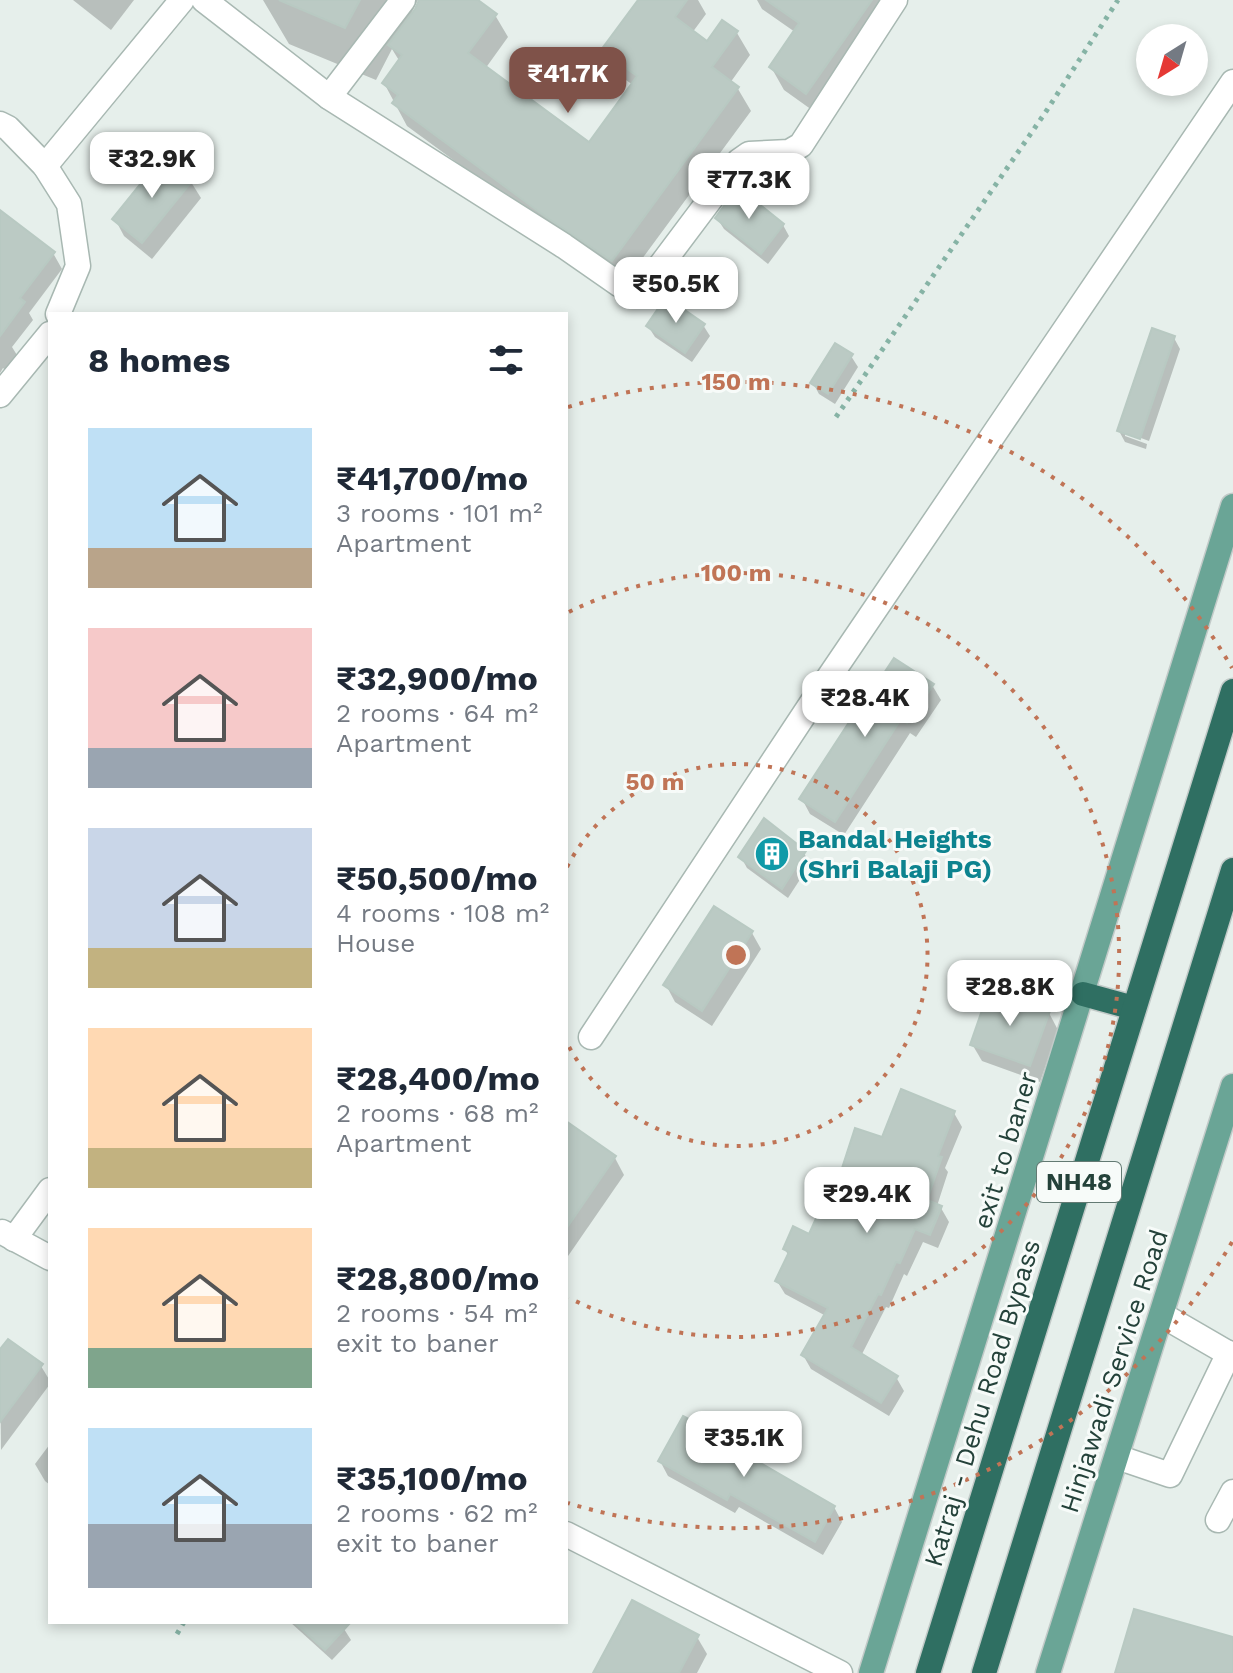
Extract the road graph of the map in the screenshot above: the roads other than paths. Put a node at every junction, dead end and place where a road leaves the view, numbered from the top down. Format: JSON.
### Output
{"nodes":[{"id":1,"x":182,"y":0,"type":"edge"},
{"id":2,"x":204,"y":0,"type":"edge"},
{"id":3,"x":403,"y":0,"type":"edge"},
{"id":4,"x":895,"y":0,"type":"edge"},
{"id":5,"x":1233,"y":82,"type":"edge"},
{"id":6,"x":329,"y":97,"type":"junction"},
{"id":7,"x":0,"y":124,"type":"edge"},
{"id":8,"x":45,"y":166,"type":"junction"},
{"id":9,"x":59,"y":312,"type":"edge"},
{"id":10,"x":48,"y":336,"type":"edge"},
{"id":11,"x":0,"y":395,"type":"edge"},
{"id":12,"x":1233,"y":506,"type":"edge"},
{"id":13,"x":1233,"y":691,"type":"edge"},
{"id":14,"x":1233,"y":870,"type":"edge"},
{"id":15,"x":1083,"y":994,"type":"junction"},
{"id":16,"x":1134,"y":1008,"type":"junction"},
{"id":17,"x":591,"y":1037,"type":"dead end"},
{"id":18,"x":1233,"y":1086,"type":"edge"},
{"id":19,"x":48,"y":1192,"type":"edge"},
{"id":20,"x":7,"y":1234,"type":"edge"},
{"id":21,"x":48,"y":1257,"type":"edge"},
{"id":22,"x":1162,"y":1315,"type":"junction"},
{"id":23,"x":1231,"y":1355,"type":"edge"},
{"id":24,"x":1117,"y":1457,"type":"junction"},
{"id":25,"x":1233,"y":1492,"type":"edge"},
{"id":26,"x":1218,"y":1520,"type":"dead end"},
{"id":27,"x":568,"y":1535,"type":"edge"},
{"id":28,"x":840,"y":1673,"type":"edge"},
{"id":29,"x":871,"y":1673,"type":"edge"},
{"id":30,"x":928,"y":1673,"type":"edge"},
{"id":31,"x":984,"y":1673,"type":"edge"},
{"id":32,"x":1048,"y":1673,"type":"edge"}],
"edges":[{"from":1,"to":8,"type":"street"},
{"from":2,"to":6,"type":"street"},
{"from":3,"to":6,"type":"street"},
{"from":4,"to":6,"type":"street"},
{"from":5,"to":17,"type":"street"},
{"from":7,"to":8,"type":"street"},
{"from":8,"to":9,"type":"street"},
{"from":10,"to":11,"type":"street"},
{"from":12,"to":15,"type":"main road","name":"exit to baner"},
{"from":13,"to":16,"type":"highway","name":"Katraj - Dehu Road Bypass","number":"NH48"},
{"from":14,"to":31,"type":"highway","number":"NH48"},
{"from":15,"to":16,"type":"highway"},
{"from":15,"to":29,"type":"main road","name":"exit to baner"},
{"from":16,"to":30,"type":"highway","name":"Katraj - Dehu Road Bypass","number":"NH48"},
{"from":18,"to":22,"type":"main road","name":"Hinjawadi Service Road"},
{"from":19,"to":20,"type":"street"},
{"from":20,"to":21,"type":"street"},
{"from":22,"to":23,"type":"street"},
{"from":22,"to":24,"type":"main road","name":"Hinjawadi Service Road"},
{"from":23,"to":24,"type":"street"},
{"from":24,"to":32,"type":"main road","name":"Hinjawadi Service Road"},
{"from":25,"to":26,"type":"street"},
{"from":27,"to":28,"type":"street"}]}
